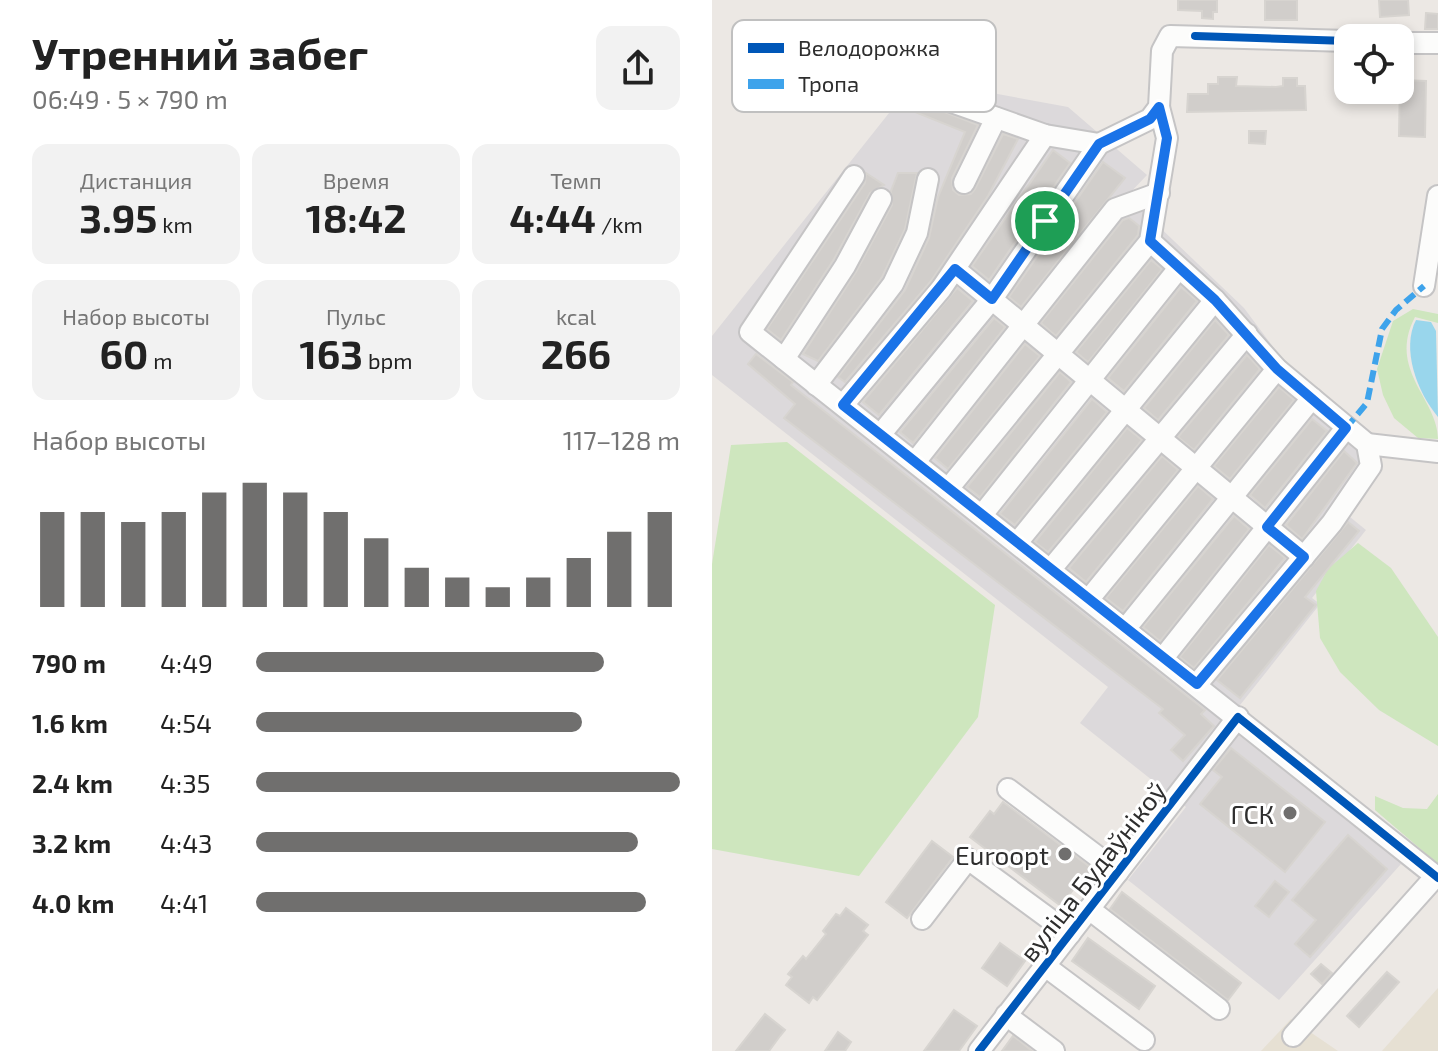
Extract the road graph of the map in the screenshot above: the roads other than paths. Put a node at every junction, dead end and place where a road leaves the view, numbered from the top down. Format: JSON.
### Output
{"nodes":[{"id":1,"x":1334,"y":41,"type":"edge"},
{"id":2,"x":1414,"y":43,"type":"edge"},
{"id":3,"x":1438,"y":43,"type":"edge"},
{"id":4,"x":1159,"y":107,"type":"junction"},
{"id":5,"x":979,"y":112,"type":"edge"},
{"id":6,"x":996,"y":118,"type":"junction"},
{"id":7,"x":1045,"y":135,"type":"junction"},
{"id":8,"x":1099,"y":144,"type":"junction"},
{"id":9,"x":854,"y":176,"type":"dead end"},
{"id":10,"x":928,"y":179,"type":"dead end"},
{"id":11,"x":964,"y":183,"type":"dead end"},
{"id":12,"x":1159,"y":193,"type":"junction"},
{"id":13,"x":1438,"y":196,"type":"edge"},
{"id":14,"x":881,"y":199,"type":"dead end"},
{"id":15,"x":1150,"y":241,"type":"junction"},
{"id":16,"x":1179,"y":268,"type":"junction"},
{"id":17,"x":955,"y":269,"type":"junction"},
{"id":18,"x":1424,"y":286,"type":"dead end"},
{"id":19,"x":992,"y":299,"type":"junction"},
{"id":20,"x":1215,"y":300,"type":"junction"},
{"id":21,"x":1024,"y":325,"type":"junction"},
{"id":22,"x":1247,"y":334,"type":"junction"},
{"id":23,"x":1058,"y":354,"type":"junction"},
{"id":24,"x":784,"y":359,"type":"junction"},
{"id":25,"x":1277,"y":369,"type":"junction"},
{"id":26,"x":1090,"y":380,"type":"junction"},
{"id":27,"x":816,"y":385,"type":"junction"},
{"id":28,"x":1312,"y":398,"type":"junction"},
{"id":29,"x":843,"y":405,"type":"junction"},
{"id":30,"x":1126,"y":410,"type":"junction"},
{"id":31,"x":1346,"y":428,"type":"junction"},
{"id":32,"x":880,"y":435,"type":"junction"},
{"id":33,"x":1160,"y":438,"type":"junction"},
{"id":34,"x":1367,"y":444,"type":"junction"},
{"id":35,"x":1438,"y":452,"type":"edge"},
{"id":36,"x":915,"y":462,"type":"junction"},
{"id":37,"x":1196,"y":468,"type":"junction"},
{"id":38,"x":948,"y":489,"type":"junction"},
{"id":39,"x":1232,"y":497,"type":"junction"},
{"id":40,"x":982,"y":515,"type":"junction"},
{"id":41,"x":1267,"y":527,"type":"junction"},
{"id":42,"x":1017,"y":543,"type":"junction"},
{"id":43,"x":1304,"y":557,"type":"junction"},
{"id":44,"x":1051,"y":569,"type":"junction"},
{"id":45,"x":1089,"y":599,"type":"junction"},
{"id":46,"x":1126,"y":628,"type":"junction"},
{"id":47,"x":1163,"y":658,"type":"junction"},
{"id":48,"x":1197,"y":684,"type":"junction"},
{"id":49,"x":1238,"y":717,"type":"junction"},
{"id":50,"x":1008,"y":789,"type":"dead end"},
{"id":51,"x":1118,"y":872,"type":"junction"},
{"id":52,"x":1437,"y":877,"type":"edge"},
{"id":53,"x":1089,"y":909,"type":"junction"},
{"id":54,"x":922,"y":919,"type":"dead end"},
{"id":55,"x":1070,"y":934,"type":"junction"},
{"id":56,"x":1045,"y":966,"type":"junction"},
{"id":57,"x":1219,"y":1009,"type":"dead end"},
{"id":58,"x":1006,"y":1015,"type":"junction"},
{"id":59,"x":1293,"y":1036,"type":"dead end"},
{"id":60,"x":1144,"y":1040,"type":"dead end"},
{"id":61,"x":979,"y":1051,"type":"edge"},
{"id":62,"x":1054,"y":1051,"type":"edge"}],
"edges":[{"from":1,"to":4,"type":"street"},
{"from":2,"to":3,"type":"street"},
{"from":4,"to":8,"type":"street"},
{"from":4,"to":12,"type":"street"},
{"from":5,"to":6,"type":"street"},
{"from":6,"to":7,"type":"street"},
{"from":6,"to":11,"type":"street"},
{"from":7,"to":8,"type":"street"},
{"from":7,"to":17,"type":"street"},
{"from":8,"to":19,"type":"street"},
{"from":9,"to":24,"type":"street"},
{"from":10,"to":27,"type":"street"},
{"from":12,"to":15,"type":"street"},
{"from":12,"to":21,"type":"street"},
{"from":13,"to":18,"type":"street"},
{"from":14,"to":24,"type":"street"},
{"from":15,"to":16,"type":"street"},
{"from":15,"to":23,"type":"street"},
{"from":16,"to":20,"type":"street"},
{"from":16,"to":26,"type":"street"},
{"from":17,"to":19,"type":"street"},
{"from":17,"to":29,"type":"street"},
{"from":19,"to":21,"type":"street"},
{"from":19,"to":32,"type":"street"},
{"from":20,"to":22,"type":"street"},
{"from":20,"to":30,"type":"street"},
{"from":21,"to":23,"type":"street"},
{"from":21,"to":36,"type":"street"},
{"from":22,"to":25,"type":"street"},
{"from":22,"to":33,"type":"street"},
{"from":23,"to":26,"type":"street"},
{"from":23,"to":38,"type":"street"},
{"from":24,"to":27,"type":"street"},
{"from":25,"to":28,"type":"street"},
{"from":25,"to":37,"type":"street"},
{"from":26,"to":30,"type":"street"},
{"from":26,"to":40,"type":"street"},
{"from":27,"to":29,"type":"street"},
{"from":28,"to":31,"type":"street"},
{"from":28,"to":39,"type":"street"},
{"from":29,"to":32,"type":"street"},
{"from":30,"to":33,"type":"street"},
{"from":30,"to":42,"type":"street"},
{"from":31,"to":34,"type":"street"},
{"from":31,"to":41,"type":"street"},
{"from":32,"to":36,"type":"street"},
{"from":33,"to":37,"type":"street"},
{"from":33,"to":44,"type":"street"},
{"from":34,"to":35,"type":"street"},
{"from":34,"to":43,"type":"street"},
{"from":36,"to":38,"type":"street"},
{"from":37,"to":39,"type":"street"},
{"from":37,"to":45,"type":"street"},
{"from":38,"to":40,"type":"street"},
{"from":39,"to":41,"type":"street"},
{"from":39,"to":46,"type":"street"},
{"from":40,"to":42,"type":"street"},
{"from":41,"to":43,"type":"street"},
{"from":41,"to":47,"type":"street"},
{"from":42,"to":44,"type":"street"},
{"from":43,"to":48,"type":"street"},
{"from":44,"to":45,"type":"street"},
{"from":45,"to":46,"type":"street"},
{"from":46,"to":47,"type":"street"},
{"from":47,"to":48,"type":"street"},
{"from":48,"to":49,"type":"street"},
{"from":49,"to":51,"type":"street","name":"вуліца Будаўнікоў"},
{"from":49,"to":52,"type":"street"},
{"from":50,"to":51,"type":"street"},
{"from":51,"to":53,"type":"street","name":"вуліца Будаўнікоў"},
{"from":52,"to":59,"type":"street"},
{"from":53,"to":55,"type":"street","name":"вуліца Будаўнікоў"},
{"from":53,"to":57,"type":"street"},
{"from":54,"to":55,"type":"street"},
{"from":55,"to":56,"type":"street","name":"вуліца Будаўнікоў"},
{"from":56,"to":58,"type":"street","name":"вуліца Будаўнікоў"},
{"from":56,"to":60,"type":"street"},
{"from":58,"to":61,"type":"street","name":"вуліца Будаўнікоў"},
{"from":58,"to":62,"type":"street"}]}
